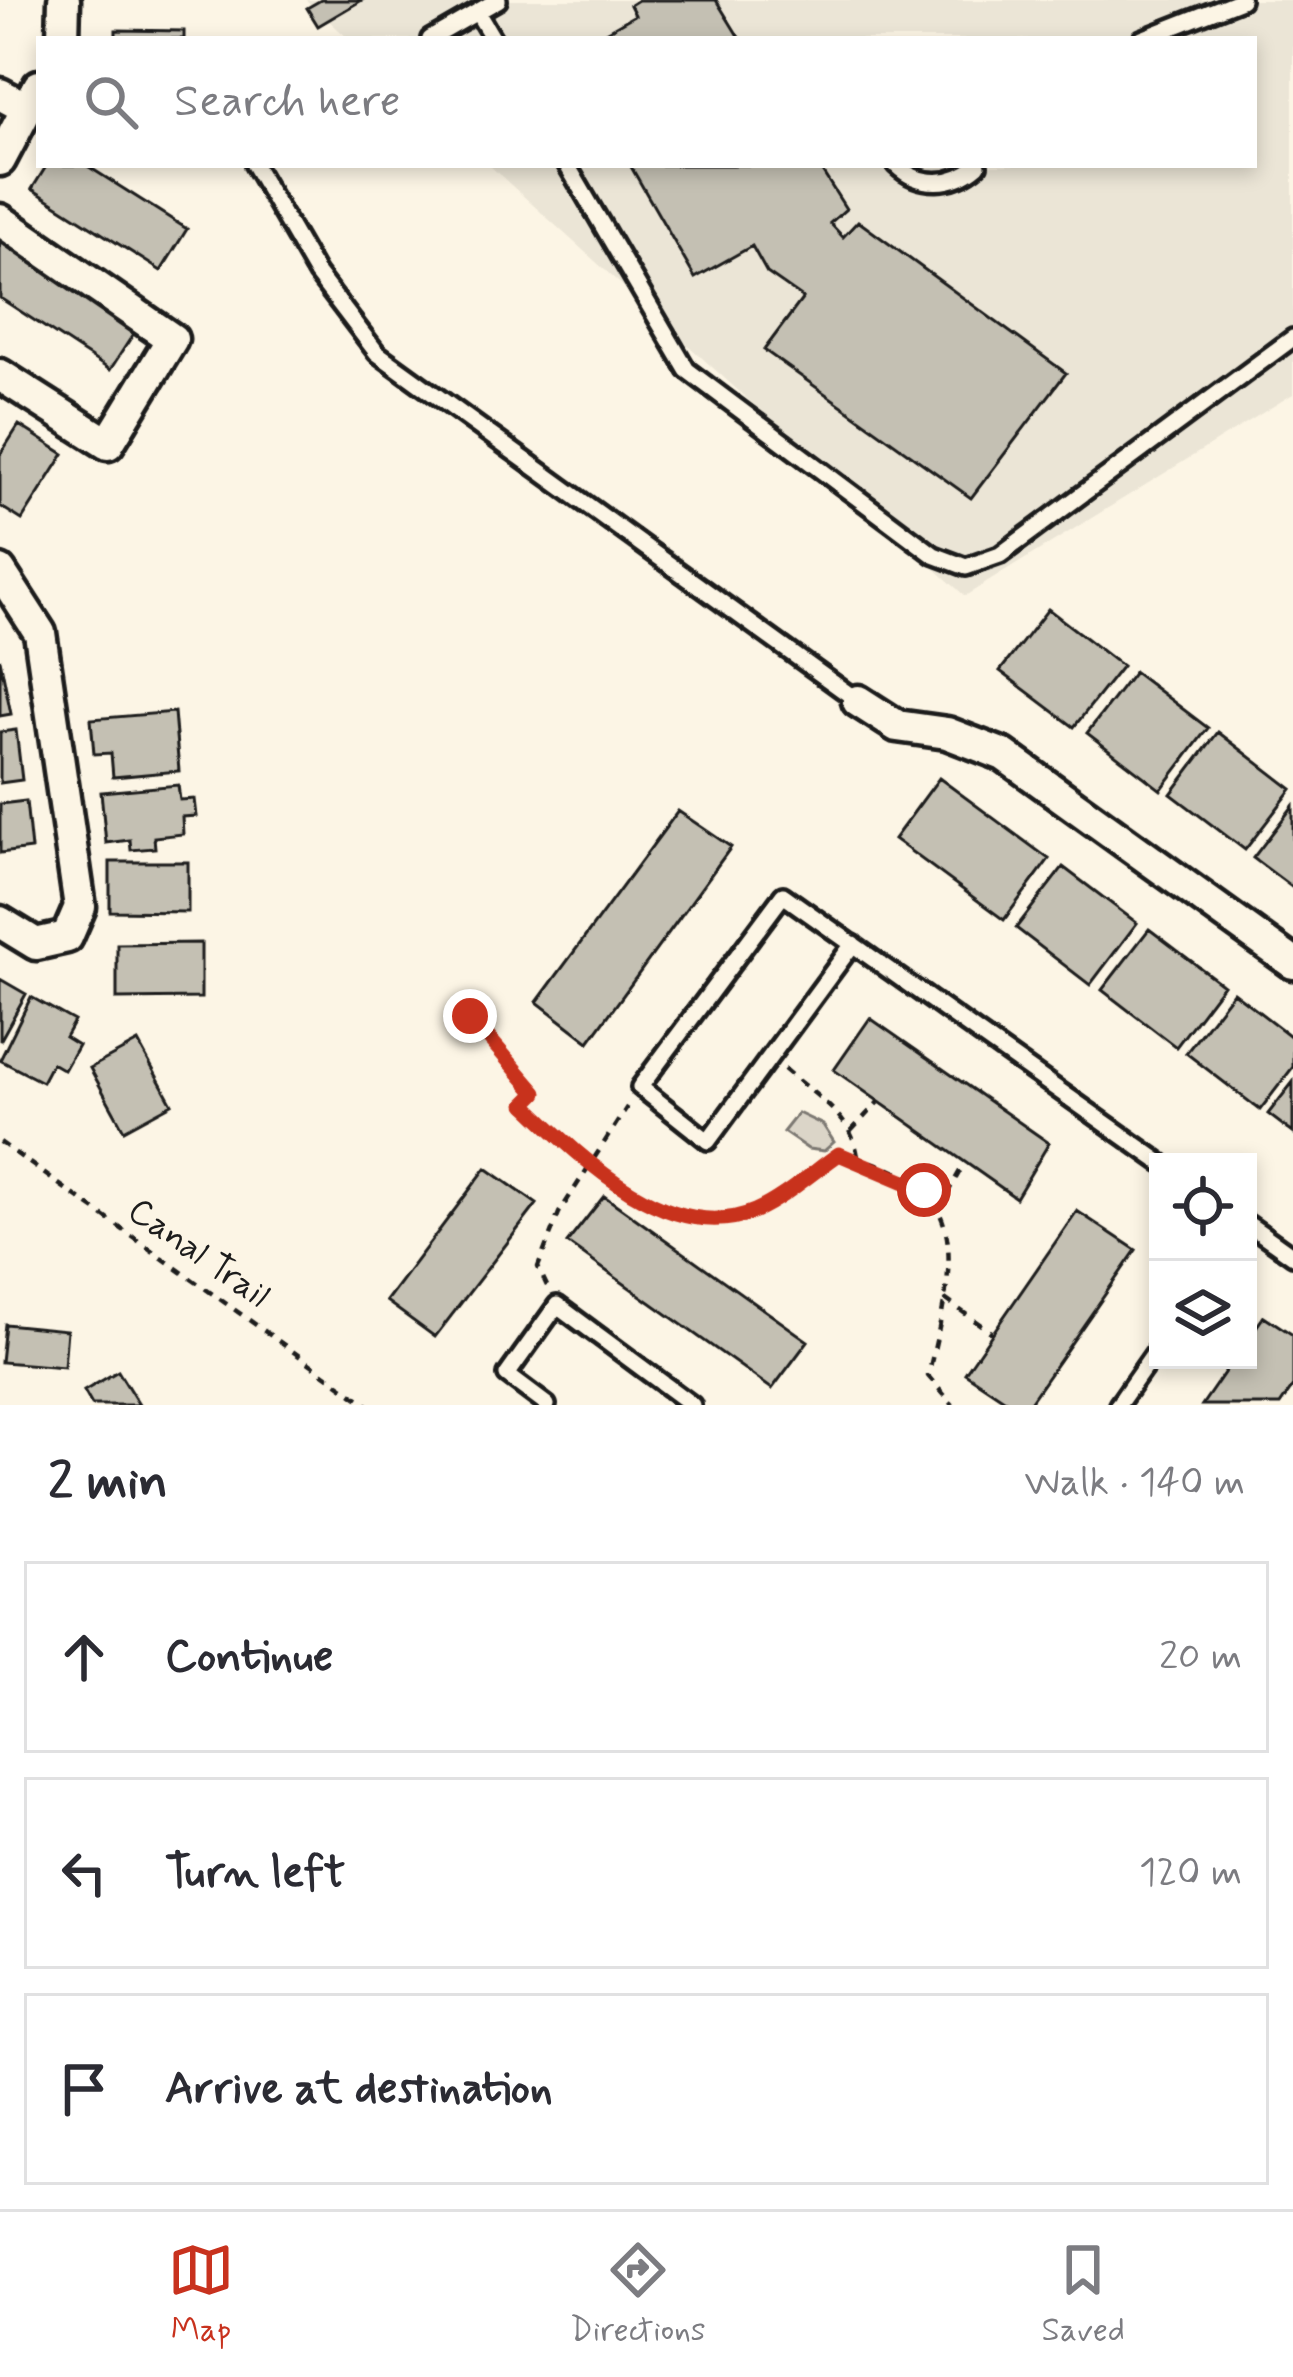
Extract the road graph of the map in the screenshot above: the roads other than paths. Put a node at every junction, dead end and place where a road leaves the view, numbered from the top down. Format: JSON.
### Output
{"nodes":[{"id":1,"x":64,"y":0,"type":"edge"},
{"id":2,"x":498,"y":0,"type":"edge"},
{"id":3,"x":1241,"y":0,"type":"edge"},
{"id":4,"x":477,"y":12,"type":"junction"},
{"id":5,"x":62,"y":36,"type":"edge"},
{"id":6,"x":435,"y":36,"type":"edge"},
{"id":7,"x":491,"y":36,"type":"edge"},
{"id":8,"x":1150,"y":36,"type":"edge"},
{"id":9,"x":22,"y":96,"type":"edge"},
{"id":10,"x":0,"y":160,"type":"edge"},
{"id":11,"x":256,"y":168,"type":"edge"},
{"id":12,"x":569,"y":168,"type":"edge"},
{"id":13,"x":903,"y":168,"type":"edge"},
{"id":14,"x":974,"y":168,"type":"edge"},
{"id":15,"x":0,"y":220,"type":"edge"},
{"id":16,"x":1293,"y":338,"type":"edge"},
{"id":17,"x":0,"y":375,"type":"edge"},
{"id":18,"x":0,"y":571,"type":"edge"},
{"id":19,"x":858,"y":701,"type":"joint"},
{"id":20,"x":0,"y":922,"type":"edge"},
{"id":21,"x":853,"y":944,"type":"junction"},
{"id":22,"x":1293,"y":963,"type":"edge"},
{"id":23,"x":1149,"y":1154,"type":"edge"},
{"id":24,"x":1257,"y":1230,"type":"edge"},
{"id":25,"x":1293,"y":1256,"type":"edge"},
{"id":26,"x":1149,"y":1361,"type":"edge"},
{"id":27,"x":547,"y":1405,"type":"edge"},
{"id":28,"x":692,"y":1405,"type":"edge"},
{"id":29,"x":1118,"y":1405,"type":"edge"}],
"edges":[{"from":1,"to":5,"type":"street"},
{"from":2,"to":4,"type":"lane"},
{"from":3,"to":8,"type":"lane"},
{"from":4,"to":6,"type":"lane"},
{"from":4,"to":7,"type":"lane"},
{"from":9,"to":10,"type":"street"},
{"from":11,"to":19,"type":"lane"},
{"from":12,"to":16,"type":"lane"},
{"from":13,"to":14,"type":"lane"},
{"from":15,"to":17,"type":"street"},
{"from":18,"to":20,"type":"street"},
{"from":19,"to":22,"type":"street"},
{"from":21,"to":21,"type":"lane"},
{"from":21,"to":23,"type":"lane"},
{"from":24,"to":25,"type":"lane"},
{"from":26,"to":29,"type":"lane"},
{"from":27,"to":28,"type":"lane"}]}
